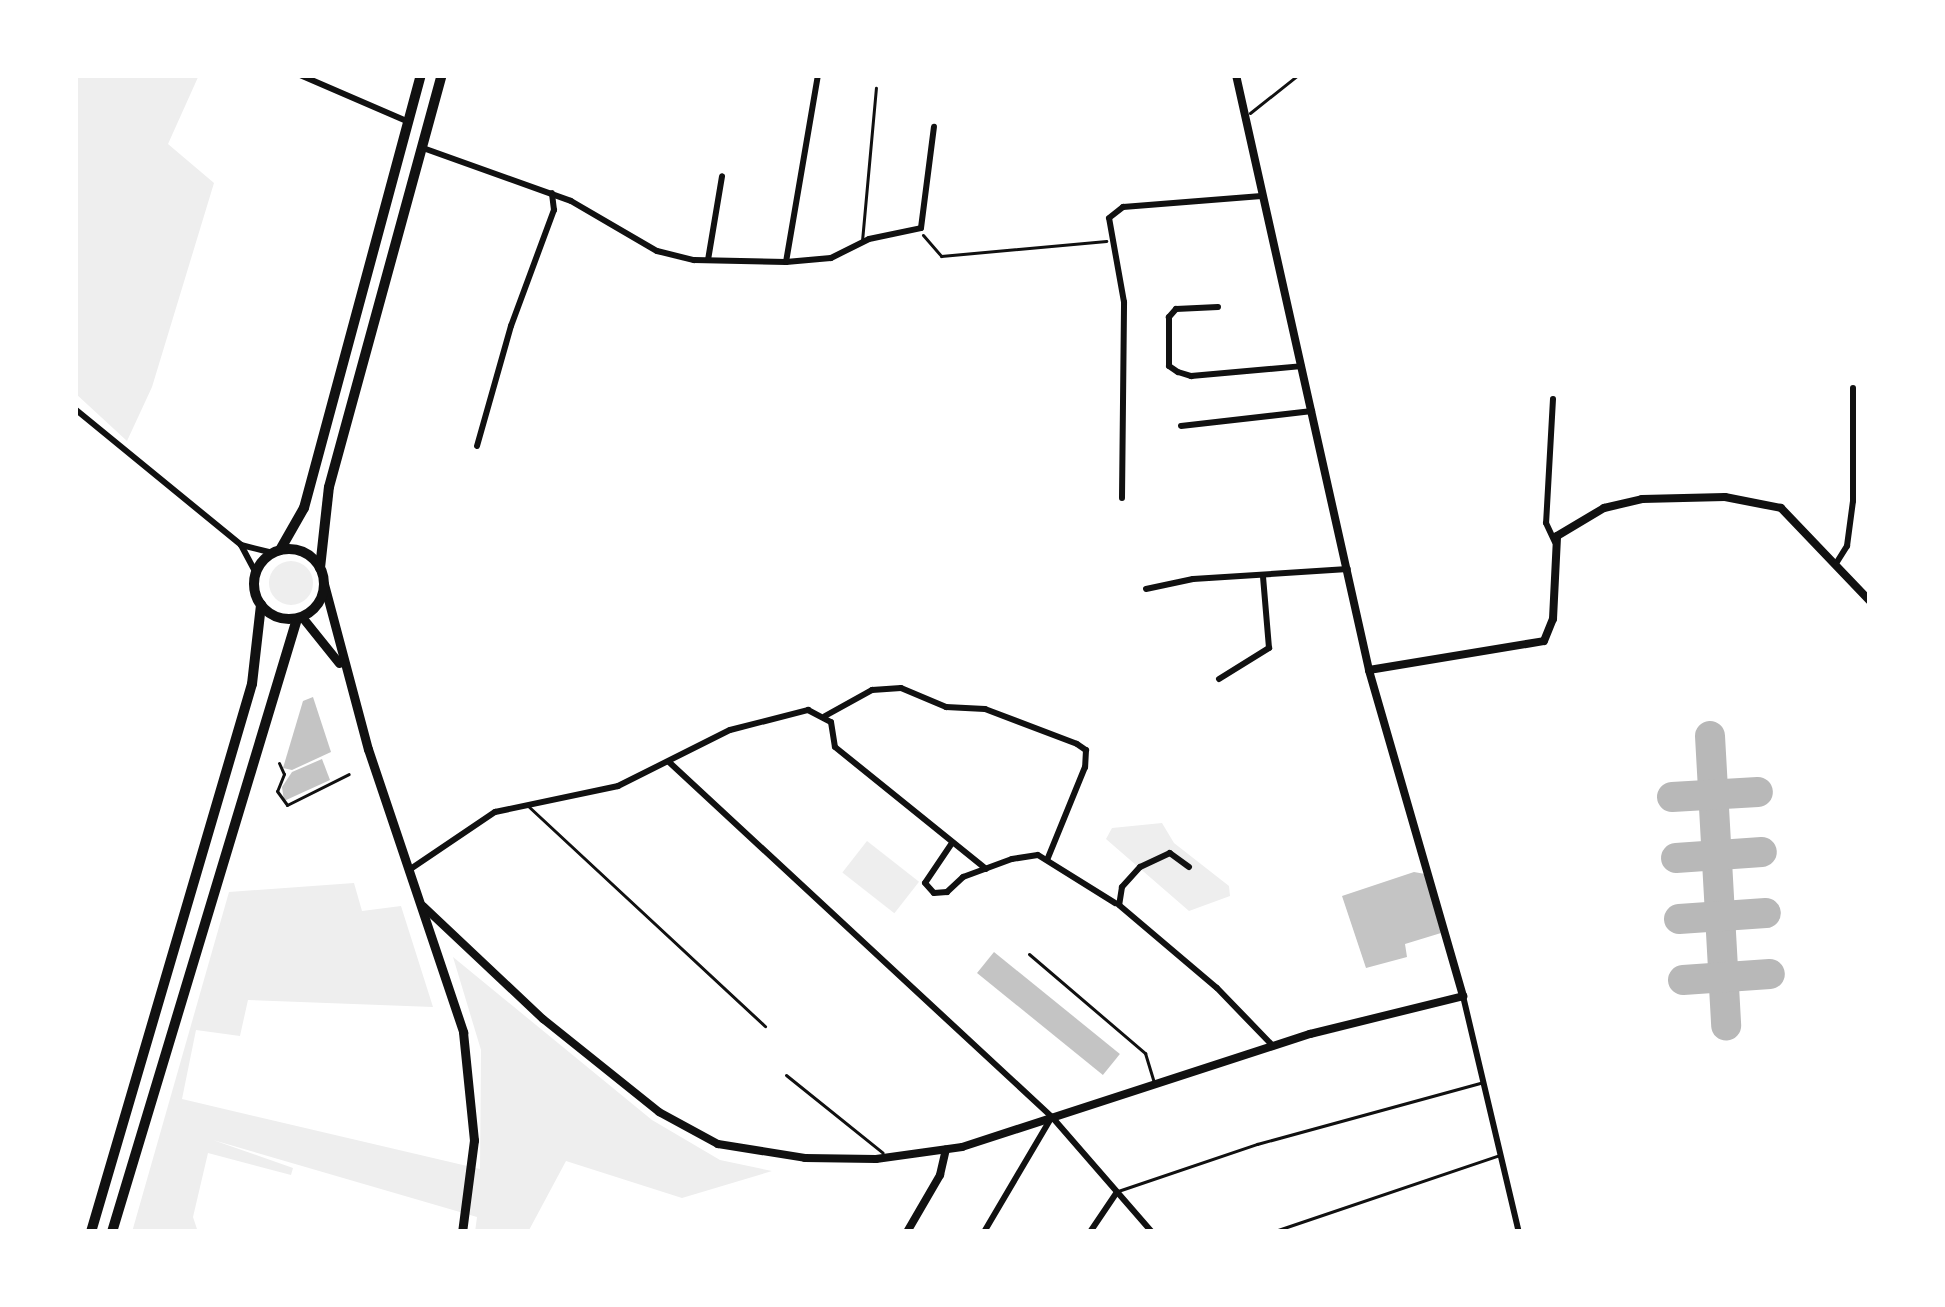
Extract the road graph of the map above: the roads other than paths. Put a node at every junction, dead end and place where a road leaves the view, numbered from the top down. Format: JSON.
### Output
{"nodes":[{"id":1,"x":300,"y":75,"type":"edge"},
{"id":2,"x":421,"y":75,"type":"edge"},
{"id":3,"x":442,"y":75,"type":"edge"},
{"id":4,"x":818,"y":75,"type":"edge"},
{"id":5,"x":1236,"y":75,"type":"edge"},
{"id":6,"x":1298,"y":75,"type":"edge"},
{"id":7,"x":876,"y":88,"type":"dead end"},
{"id":8,"x":1248,"y":114,"type":"junction"},
{"id":9,"x":407,"y":121,"type":"junction"},
{"id":10,"x":934,"y":127,"type":"dead end"},
{"id":11,"x":419,"y":147,"type":"junction"},
{"id":12,"x":722,"y":176,"type":"dead end"},
{"id":13,"x":552,"y":194,"type":"junction"},
{"id":14,"x":1266,"y":196,"type":"junction"},
{"id":15,"x":861,"y":242,"type":"junction"},
{"id":16,"x":708,"y":260,"type":"junction"},
{"id":17,"x":786,"y":262,"type":"junction"},
{"id":18,"x":1218,"y":307,"type":"dead end"},
{"id":19,"x":1302,"y":366,"type":"junction"},
{"id":20,"x":1853,"y":388,"type":"dead end"},
{"id":21,"x":1553,"y":399,"type":"dead end"},
{"id":22,"x":75,"y":410,"type":"edge"},
{"id":23,"x":1312,"y":411,"type":"junction"},
{"id":24,"x":1181,"y":427,"type":"dead end"},
{"id":25,"x":477,"y":446,"type":"dead end"},
{"id":26,"x":1122,"y":498,"type":"dead end"},
{"id":27,"x":1555,"y":542,"type":"junction"},
{"id":28,"x":241,"y":545,"type":"junction"},
{"id":29,"x":277,"y":552,"type":"junction"},
{"id":30,"x":1837,"y":562,"type":"junction"},
{"id":31,"x":320,"y":568,"type":"junction"},
{"id":32,"x":1348,"y":569,"type":"junction"},
{"id":33,"x":256,"y":573,"type":"junction"},
{"id":34,"x":1263,"y":577,"type":"junction"},
{"id":35,"x":324,"y":584,"type":"junction"},
{"id":36,"x":1147,"y":589,"type":"dead end"},
{"id":37,"x":1870,"y":601,"type":"edge"},
{"id":38,"x":261,"y":605,"type":"junction"},
{"id":39,"x":300,"y":618,"type":"junction"},
{"id":40,"x":1369,"y":670,"type":"junction"},
{"id":41,"x":346,"y":678,"type":"junction"},
{"id":42,"x":1219,"y":679,"type":"dead end"},
{"id":43,"x":823,"y":717,"type":"junction"},
{"id":44,"x":669,"y":762,"type":"junction"},
{"id":45,"x":279,"y":763,"type":"dead end"},
{"id":46,"x":349,"y":774,"type":"dead end"},
{"id":47,"x":526,"y":804,"type":"junction"},
{"id":48,"x":952,"y":842,"type":"junction"},
{"id":49,"x":1047,"y":860,"type":"junction"},
{"id":50,"x":1189,"y":867,"type":"dead end"},
{"id":51,"x":986,"y":869,"type":"junction"},
{"id":52,"x":409,"y":870,"type":"junction"},
{"id":53,"x":422,"y":904,"type":"junction"},
{"id":54,"x":1119,"y":905,"type":"junction"},
{"id":55,"x":1029,"y":954,"type":"dead end"},
{"id":56,"x":1463,"y":996,"type":"junction"},
{"id":57,"x":765,"y":1026,"type":"dead end"},
{"id":58,"x":1273,"y":1046,"type":"junction"},
{"id":59,"x":786,"y":1075,"type":"dead end"},
{"id":60,"x":1484,"y":1082,"type":"junction"},
{"id":61,"x":1154,"y":1084,"type":"junction"},
{"id":62,"x":1052,"y":1117,"type":"junction"},
{"id":63,"x":946,"y":1150,"type":"junction"},
{"id":64,"x":1501,"y":1154,"type":"junction"},
{"id":65,"x":889,"y":1159,"type":"junction"},
{"id":66,"x":1117,"y":1192,"type":"junction"},
{"id":67,"x":91,"y":1232,"type":"edge"},
{"id":68,"x":112,"y":1232,"type":"edge"},
{"id":69,"x":462,"y":1232,"type":"edge"},
{"id":70,"x":907,"y":1232,"type":"edge"},
{"id":71,"x":984,"y":1232,"type":"edge"},
{"id":72,"x":1090,"y":1232,"type":"edge"},
{"id":73,"x":1152,"y":1232,"type":"edge"},
{"id":74,"x":1272,"y":1232,"type":"edge"},
{"id":75,"x":1520,"y":1232,"type":"edge"}],
"edges":[{"from":1,"to":9,"type":"street"},
{"from":2,"to":9,"type":"highway"},
{"from":3,"to":11,"type":"highway"},
{"from":4,"to":17,"type":"street"},
{"from":5,"to":8,"type":"street"},
{"from":6,"to":8,"type":"lane"},
{"from":7,"to":15,"type":"lane"},
{"from":8,"to":14,"type":"street"},
{"from":9,"to":29,"type":"highway"},
{"from":10,"to":15,"type":"street"},
{"from":11,"to":13,"type":"street"},
{"from":11,"to":31,"type":"highway"},
{"from":12,"to":16,"type":"street"},
{"from":13,"to":16,"type":"street"},
{"from":13,"to":25,"type":"street"},
{"from":14,"to":19,"type":"street"},
{"from":14,"to":26,"type":"street"},
{"from":15,"to":17,"type":"street"},
{"from":16,"to":17,"type":"street"},
{"from":18,"to":19,"type":"street"},
{"from":19,"to":23,"type":"street"},
{"from":20,"to":30,"type":"street"},
{"from":21,"to":27,"type":"street"},
{"from":22,"to":28,"type":"street"},
{"from":23,"to":24,"type":"street"},
{"from":23,"to":32,"type":"street"},
{"from":27,"to":30,"type":"street"},
{"from":27,"to":40,"type":"street"},
{"from":28,"to":29,"type":"street"},
{"from":28,"to":33,"type":"street"},
{"from":29,"to":31,"type":"highway"},
{"from":29,"to":33,"type":"highway"},
{"from":30,"to":37,"type":"street"},
{"from":31,"to":35,"type":"highway"},
{"from":32,"to":34,"type":"street"},
{"from":32,"to":40,"type":"street"},
{"from":33,"to":38,"type":"highway"},
{"from":34,"to":36,"type":"street"},
{"from":34,"to":42,"type":"street"},
{"from":35,"to":39,"type":"highway"},
{"from":35,"to":41,"type":"main road"},
{"from":38,"to":39,"type":"highway"},
{"from":38,"to":67,"type":"highway"},
{"from":39,"to":41,"type":"main road"},
{"from":39,"to":68,"type":"highway"},
{"from":40,"to":56,"type":"street"},
{"from":41,"to":52,"type":"main road"},
{"from":43,"to":44,"type":"street"},
{"from":43,"to":48,"type":"street"},
{"from":43,"to":49,"type":"street"},
{"from":44,"to":47,"type":"street"},
{"from":44,"to":62,"type":"street"},
{"from":45,"to":46,"type":"lane"},
{"from":47,"to":52,"type":"street"},
{"from":47,"to":57,"type":"lane"},
{"from":48,"to":51,"type":"street"},
{"from":48,"to":51,"type":"street"},
{"from":49,"to":51,"type":"street"},
{"from":49,"to":54,"type":"street"},
{"from":50,"to":54,"type":"street"},
{"from":52,"to":53,"type":"main road"},
{"from":53,"to":65,"type":"street"},
{"from":53,"to":69,"type":"main road"},
{"from":54,"to":58,"type":"street"},
{"from":55,"to":61,"type":"lane"},
{"from":56,"to":58,"type":"street"},
{"from":56,"to":60,"type":"street"},
{"from":58,"to":61,"type":"street"},
{"from":59,"to":65,"type":"lane"},
{"from":60,"to":64,"type":"street"},
{"from":60,"to":66,"type":"lane"},
{"from":61,"to":62,"type":"street"},
{"from":62,"to":63,"type":"street"},
{"from":62,"to":66,"type":"street"},
{"from":62,"to":71,"type":"street"},
{"from":63,"to":65,"type":"street"},
{"from":63,"to":70,"type":"street"},
{"from":64,"to":74,"type":"lane"},
{"from":64,"to":75,"type":"street"},
{"from":66,"to":72,"type":"street"},
{"from":66,"to":73,"type":"street"}]}
